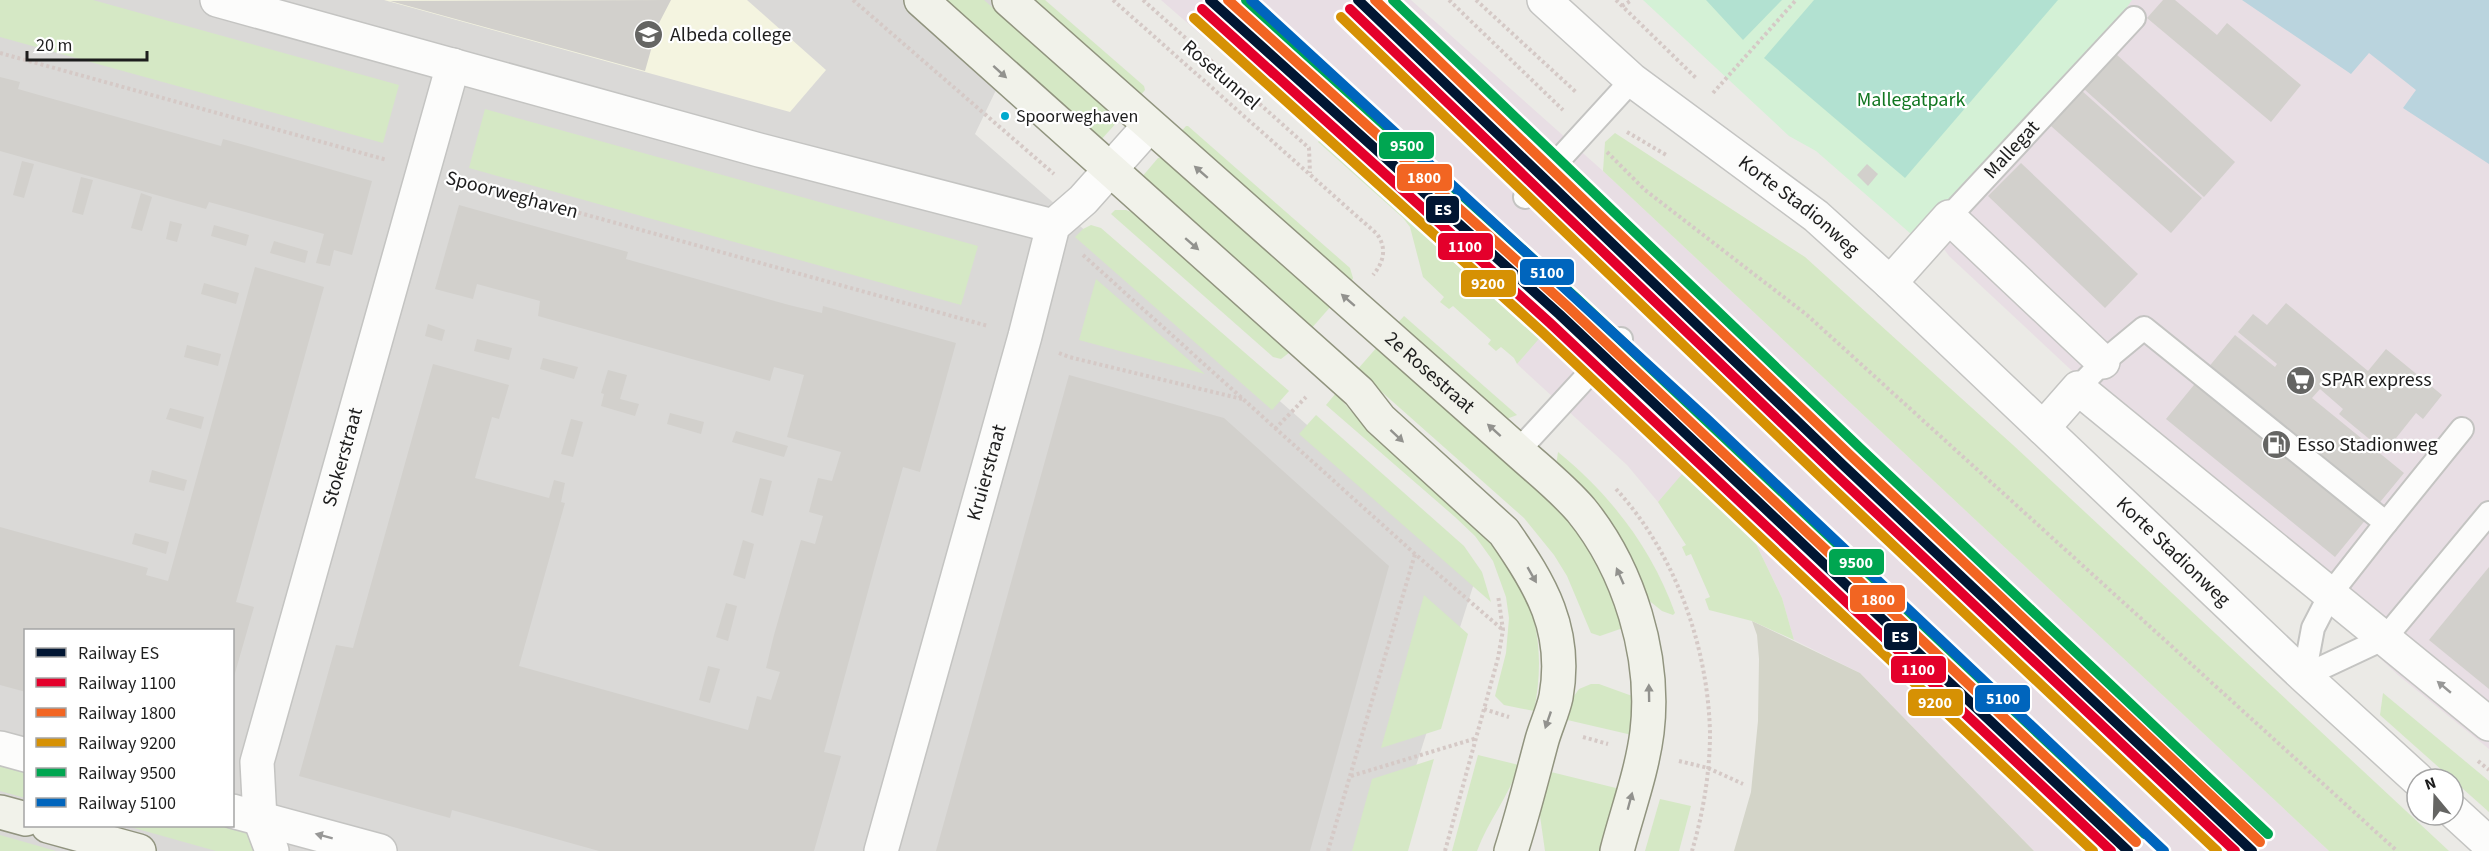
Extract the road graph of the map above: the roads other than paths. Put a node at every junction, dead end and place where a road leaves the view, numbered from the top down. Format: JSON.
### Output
{"nodes":[{"id":1,"x":218,"y":0,"type":"edge"},
{"id":2,"x":921,"y":0,"type":"edge"},
{"id":3,"x":1009,"y":0,"type":"edge"},
{"id":4,"x":1544,"y":0,"type":"edge"},
{"id":5,"x":2134,"y":18,"type":"dead end"},
{"id":6,"x":453,"y":65,"type":"junction"},
{"id":7,"x":1632,"y":80,"type":"junction"},
{"id":8,"x":1149,"y":126,"type":"junction"},
{"id":9,"x":1109,"y":170,"type":"junction"},
{"id":10,"x":1525,"y":197,"type":"dead end"},
{"id":11,"x":1949,"y":217,"type":"junction"},
{"id":12,"x":1053,"y":226,"type":"junction"},
{"id":13,"x":1890,"y":283,"type":"junction"},
{"id":14,"x":1622,"y":339,"type":"dead end"},
{"id":15,"x":2103,"y":362,"type":"junction"},
{"id":16,"x":2078,"y":388,"type":"junction"},
{"id":17,"x":2043,"y":428,"type":"junction"},
{"id":18,"x":2462,"y":429,"type":"dead end"},
{"id":19,"x":1518,"y":451,"type":"junction"},
{"id":20,"x":2489,"y":513,"type":"edge"},
{"id":21,"x":2386,"y":523,"type":"junction"},
{"id":22,"x":2331,"y":593,"type":"junction"},
{"id":23,"x":2385,"y":638,"type":"junction"},
{"id":24,"x":2304,"y":676,"type":"junction"},
{"id":25,"x":2489,"y":724,"type":"edge"},
{"id":26,"x":0,"y":748,"type":"edge"},
{"id":27,"x":24,"y":754,"type":"edge"},
{"id":28,"x":2405,"y":768,"type":"edge"},
{"id":29,"x":0,"y":812,"type":"edge"},
{"id":30,"x":246,"y":815,"type":"edge"},
{"id":31,"x":24,"y":818,"type":"edge"},
{"id":32,"x":2465,"y":822,"type":"edge"},
{"id":33,"x":55,"y":827,"type":"edge"},
{"id":34,"x":2489,"y":844,"type":"edge"},
{"id":35,"x":139,"y":851,"type":"edge"},
{"id":36,"x":272,"y":851,"type":"edge"},
{"id":37,"x":380,"y":851,"type":"edge"},
{"id":38,"x":881,"y":851,"type":"edge"},
{"id":39,"x":1511,"y":851,"type":"edge"},
{"id":40,"x":1617,"y":851,"type":"edge"}],
"edges":[{"from":1,"to":6,"type":"street"},
{"from":2,"to":9,"type":"main road","one_way":true},
{"from":3,"to":8,"type":"main road","name":"2e Rosestraat"},
{"from":4,"to":7,"type":"street","name":"Korte Stadionweg"},
{"from":5,"to":11,"type":"lane","name":"Mallegat"},
{"from":6,"to":12,"type":"street"},
{"from":6,"to":30,"type":"street","name":"Stokerstraat"},
{"from":7,"to":10,"type":"lane"},
{"from":7,"to":13,"type":"street","name":"Korte Stadionweg"},
{"from":8,"to":9,"type":"street"},
{"from":19,"to":8,"type":"main road","name":"2e Rosestraat","one_way":true},
{"from":9,"to":12,"type":"street"},
{"from":9,"to":39,"type":"main road","one_way":true},
{"from":11,"to":13,"type":"street","name":"Mallegat"},
{"from":11,"to":15,"type":"street"},
{"from":12,"to":38,"type":"street","name":"Kruierstraat"},
{"from":13,"to":17,"type":"street","name":"Korte Stadionweg"},
{"from":14,"to":19,"type":"lane"},
{"from":15,"to":16,"type":"lane"},
{"from":15,"to":21,"type":"lane"},
{"from":16,"to":17,"type":"street"},
{"from":16,"to":22,"type":"street"},
{"from":17,"to":24,"type":"street","name":"Korte Stadionweg"},
{"from":18,"to":21,"type":"lane"},
{"from":40,"to":19,"type":"main road","name":"2e Rosestraat","one_way":true},
{"from":20,"to":23,"type":"lane"},
{"from":21,"to":22,"type":"lane"},
{"from":22,"to":23,"type":"street"},
{"from":22,"to":24,"type":"lane"},
{"from":23,"to":24,"type":"lane"},
{"from":25,"to":23,"type":"street","one_way":true},
{"from":24,"to":28,"type":"street","name":"Korte Stadionweg"},
{"from":26,"to":27,"type":"street"},
{"from":29,"to":31,"type":"main road"},
{"from":30,"to":36,"type":"street","name":"Stokerstraat"},
{"from":37,"to":30,"type":"street","one_way":true},
{"from":32,"to":34,"type":"street"},
{"from":33,"to":35,"type":"main road"}]}
